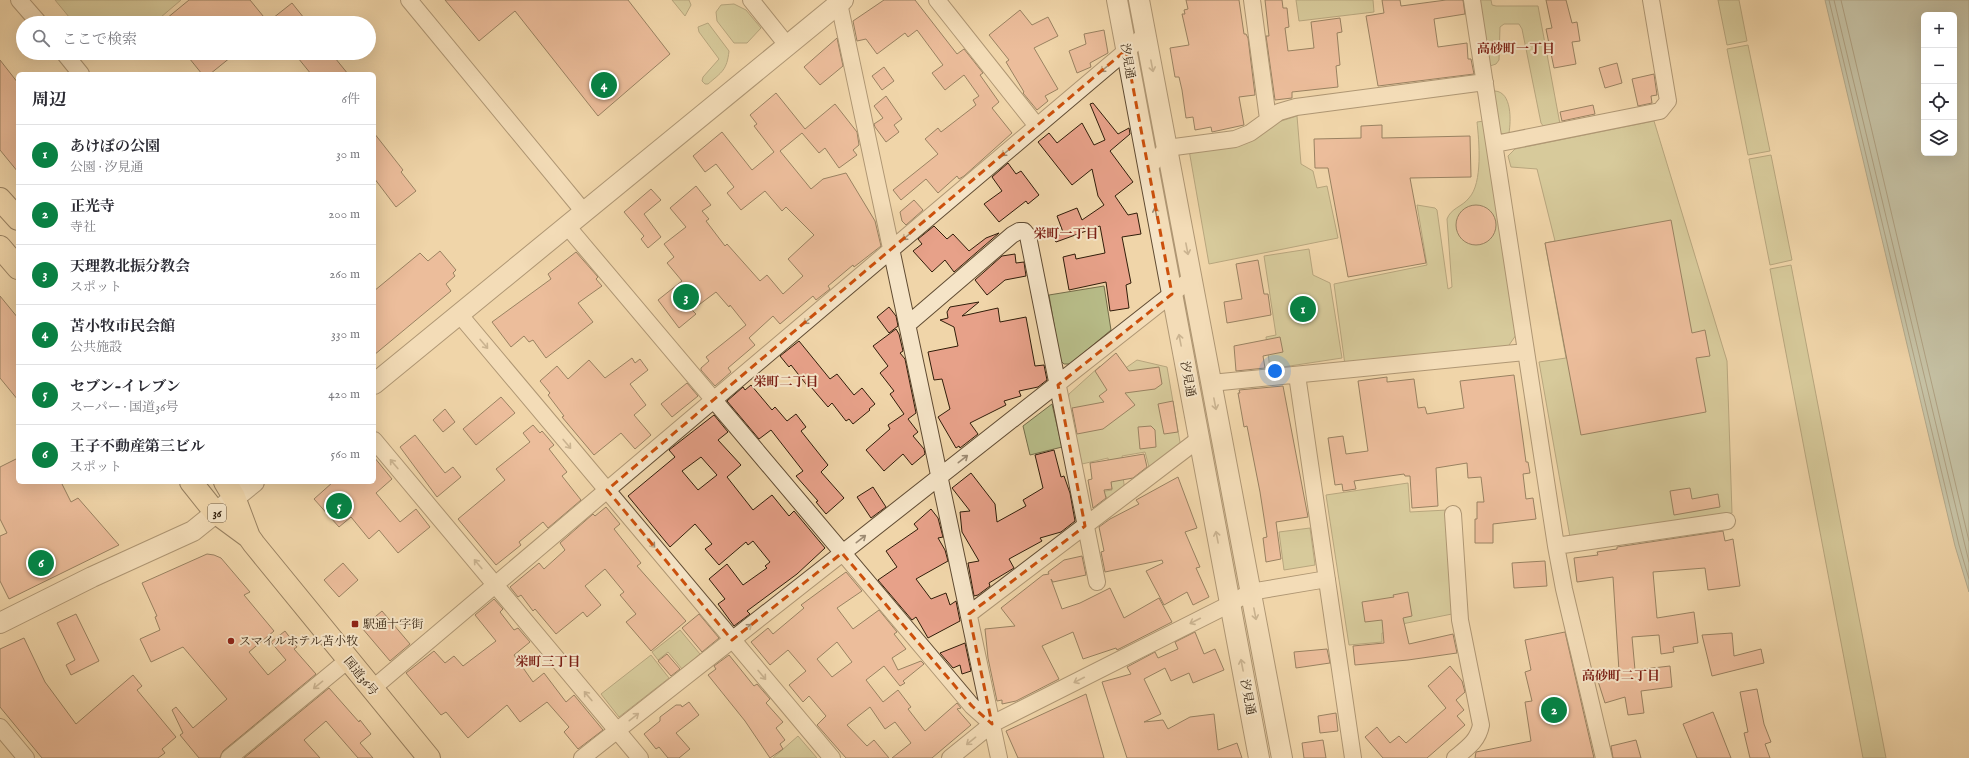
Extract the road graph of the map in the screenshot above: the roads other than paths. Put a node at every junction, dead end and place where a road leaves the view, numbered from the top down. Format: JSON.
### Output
{"nodes":[{"id":1,"x":19,"y":0,"type":"edge"},
{"id":2,"x":409,"y":0,"type":"edge"},
{"id":3,"x":751,"y":0,"type":"edge"},
{"id":4,"x":937,"y":0,"type":"edge"},
{"id":5,"x":1117,"y":0,"type":"edge"},
{"id":6,"x":1140,"y":0,"type":"edge"},
{"id":7,"x":1252,"y":0,"type":"edge"},
{"id":8,"x":1472,"y":0,"type":"edge"},
{"id":9,"x":1652,"y":0,"type":"edge"},
{"id":10,"x":841,"y":2,"type":"edge"},
{"id":11,"x":32,"y":16,"type":"edge"},
{"id":12,"x":1146,"y":34,"type":"junction"},
{"id":13,"x":788,"y":46,"type":"junction"},
{"id":14,"x":1126,"y":50,"type":"junction"},
{"id":15,"x":70,"y":60,"type":"edge"},
{"id":16,"x":79,"y":72,"type":"edge"},
{"id":17,"x":1485,"y":82,"type":"junction"},
{"id":18,"x":1268,"y":119,"type":"junction"},
{"id":19,"x":1037,"y":126,"type":"junction"},
{"id":20,"x":1495,"y":144,"type":"junction"},
{"id":21,"x":1167,"y":148,"type":"junction"},
{"id":22,"x":1148,"y":168,"type":"junction"},
{"id":23,"x":0,"y":199,"type":"edge"},
{"id":24,"x":584,"y":212,"type":"junction"},
{"id":25,"x":16,"y":217,"type":"edge"},
{"id":26,"x":567,"y":226,"type":"junction"},
{"id":27,"x":0,"y":247,"type":"edge"},
{"id":28,"x":892,"y":249,"type":"junction"},
{"id":29,"x":16,"y":266,"type":"edge"},
{"id":30,"x":1192,"y":278,"type":"junction"},
{"id":31,"x":1172,"y":294,"type":"junction"},
{"id":32,"x":459,"y":314,"type":"junction"},
{"id":33,"x":907,"y":325,"type":"junction"},
{"id":34,"x":1526,"y":352,"type":"junction"},
{"id":35,"x":1297,"y":375,"type":"junction"},
{"id":36,"x":376,"y":382,"type":"edge"},
{"id":37,"x":1211,"y":383,"type":"junction"},
{"id":38,"x":1058,"y":385,"type":"junction"},
{"id":39,"x":713,"y":400,"type":"junction"},
{"id":40,"x":1199,"y":439,"type":"junction"},
{"id":41,"x":376,"y":442,"type":"edge"},
{"id":42,"x":940,"y":478,"type":"junction"},
{"id":43,"x":193,"y":484,"type":"edge"},
{"id":44,"x":248,"y":484,"type":"edge"},
{"id":45,"x":230,"y":490,"type":"edge"},
{"id":46,"x":607,"y":490,"type":"junction"},
{"id":47,"x":216,"y":512,"type":"junction"},
{"id":48,"x":1453,"y":514,"type":"dead end"},
{"id":49,"x":1727,"y":521,"type":"dead end"},
{"id":50,"x":1085,"y":526,"type":"junction"},
{"id":51,"x":248,"y":537,"type":"junction"},
{"id":52,"x":1556,"y":546,"type":"junction"},
{"id":53,"x":842,"y":553,"type":"junction"},
{"id":54,"x":1327,"y":579,"type":"junction"},
{"id":55,"x":1097,"y":582,"type":"dead end"},
{"id":56,"x":495,"y":585,"type":"junction"},
{"id":57,"x":1250,"y":592,"type":"junction"},
{"id":58,"x":1230,"y":604,"type":"junction"},
{"id":59,"x":968,"y":614,"type":"junction"},
{"id":60,"x":0,"y":623,"type":"edge"},
{"id":61,"x":732,"y":640,"type":"junction"},
{"id":62,"x":348,"y":660,"type":"junction"},
{"id":63,"x":372,"y":689,"type":"junction"},
{"id":64,"x":992,"y":724,"type":"junction"},
{"id":65,"x":0,"y":727,"type":"edge"},
{"id":66,"x":617,"y":730,"type":"junction"},
{"id":67,"x":26,"y":758,"type":"edge"},
{"id":68,"x":229,"y":758,"type":"edge"},
{"id":69,"x":429,"y":758,"type":"edge"},
{"id":70,"x":582,"y":758,"type":"edge"},
{"id":71,"x":640,"y":758,"type":"edge"},
{"id":72,"x":832,"y":758,"type":"edge"},
{"id":73,"x":950,"y":758,"type":"edge"},
{"id":74,"x":999,"y":758,"type":"edge"},
{"id":75,"x":1259,"y":758,"type":"edge"},
{"id":76,"x":1282,"y":758,"type":"edge"},
{"id":77,"x":1353,"y":758,"type":"edge"},
{"id":78,"x":1455,"y":758,"type":"edge"},
{"id":79,"x":1604,"y":758,"type":"edge"}],
"edges":[{"from":1,"to":11,"type":"street"},
{"from":2,"to":24,"type":"street"},
{"from":3,"to":13,"type":"street"},
{"from":4,"to":19,"type":"street"},
{"from":5,"to":14,"type":"street","name":"汐見通"},
{"from":6,"to":12,"type":"street","name":"汐見通"},
{"from":7,"to":18,"type":"street"},
{"from":8,"to":17,"type":"street"},
{"from":9,"to":20,"type":"street"},
{"from":10,"to":13,"type":"street"},
{"from":10,"to":28,"type":"street"},
{"from":12,"to":14,"type":"street"},
{"from":12,"to":21,"type":"street","name":"汐見通","one_way":true},
{"from":13,"to":24,"type":"street"},
{"from":14,"to":19,"type":"street","one_way":true},
{"from":14,"to":22,"type":"street","name":"汐見通"},
{"from":15,"to":16,"type":"street"},
{"from":17,"to":18,"type":"street"},
{"from":17,"to":20,"type":"street"},
{"from":18,"to":21,"type":"street"},
{"from":19,"to":28,"type":"street","one_way":true},
{"from":20,"to":34,"type":"street"},
{"from":21,"to":22,"type":"street"},
{"from":21,"to":30,"type":"street","name":"汐見通","one_way":true},
{"from":31,"to":22,"type":"street","name":"汐見通","one_way":true},
{"from":23,"to":25,"type":"highway"},
{"from":24,"to":26,"type":"street"},
{"from":26,"to":32,"type":"street"},
{"from":26,"to":39,"type":"street"},
{"from":27,"to":29,"type":"highway"},
{"from":28,"to":33,"type":"street"},
{"from":28,"to":39,"type":"street","one_way":true},
{"from":30,"to":31,"type":"street"},
{"from":30,"to":37,"type":"street","name":"汐見通"},
{"from":31,"to":38,"type":"street"},
{"from":40,"to":31,"type":"street","name":"汐見通","one_way":true},
{"from":32,"to":36,"type":"street"},
{"from":32,"to":46,"type":"street","one_way":true},
{"from":33,"to":38,"type":"street"},
{"from":33,"to":42,"type":"street"},
{"from":34,"to":35,"type":"street"},
{"from":34,"to":52,"type":"street"},
{"from":35,"to":37,"type":"street"},
{"from":35,"to":54,"type":"street"},
{"from":37,"to":57,"type":"street","name":"汐見通","one_way":true},
{"from":42,"to":38,"type":"street","one_way":true},
{"from":38,"to":50,"type":"street"},
{"from":39,"to":46,"type":"street"},
{"from":39,"to":53,"type":"street"},
{"from":40,"to":50,"type":"street"},
{"from":58,"to":40,"type":"street","name":"汐見通","one_way":true},
{"from":56,"to":41,"type":"street","one_way":true},
{"from":53,"to":42,"type":"street","one_way":true},
{"from":42,"to":59,"type":"street"},
{"from":43,"to":47,"type":"highway","name":"国道36号","number":"36"},
{"from":44,"to":45,"type":"street"},
{"from":45,"to":47,"type":"street"},
{"from":45,"to":51,"type":"highway","name":"国道36号","number":"36"},
{"from":46,"to":56,"type":"street"},
{"from":46,"to":61,"type":"street","one_way":true},
{"from":47,"to":51,"type":"highway","name":"国道36号","number":"36"},
{"from":47,"to":60,"type":"street"},
{"from":48,"to":78,"type":"street"},
{"from":49,"to":52,"type":"street"},
{"from":50,"to":55,"type":"street"},
{"from":50,"to":59,"type":"street"},
{"from":51,"to":62,"type":"highway","name":"国道36号","number":"36"},
{"from":52,"to":79,"type":"street"},
{"from":61,"to":53,"type":"street","one_way":true},
{"from":53,"to":64,"type":"street"},
{"from":54,"to":57,"type":"street"},
{"from":54,"to":77,"type":"street"},
{"from":56,"to":63,"type":"street"},
{"from":66,"to":56,"type":"street","one_way":true},
{"from":57,"to":58,"type":"street"},
{"from":57,"to":76,"type":"street","name":"汐見通","one_way":true},
{"from":58,"to":64,"type":"street","one_way":true},
{"from":75,"to":58,"type":"street","name":"汐見通","one_way":true},
{"from":59,"to":64,"type":"street"},
{"from":66,"to":61,"type":"street","one_way":true},
{"from":61,"to":72,"type":"street","one_way":true},
{"from":62,"to":63,"type":"highway","name":"国道36号","number":"36"},
{"from":62,"to":68,"type":"street","one_way":true},
{"from":63,"to":69,"type":"highway","name":"国道36号","number":"36"},
{"from":64,"to":73,"type":"street","one_way":true},
{"from":64,"to":74,"type":"street"},
{"from":65,"to":67,"type":"street"},
{"from":66,"to":70,"type":"street"},
{"from":66,"to":71,"type":"street"}]}
